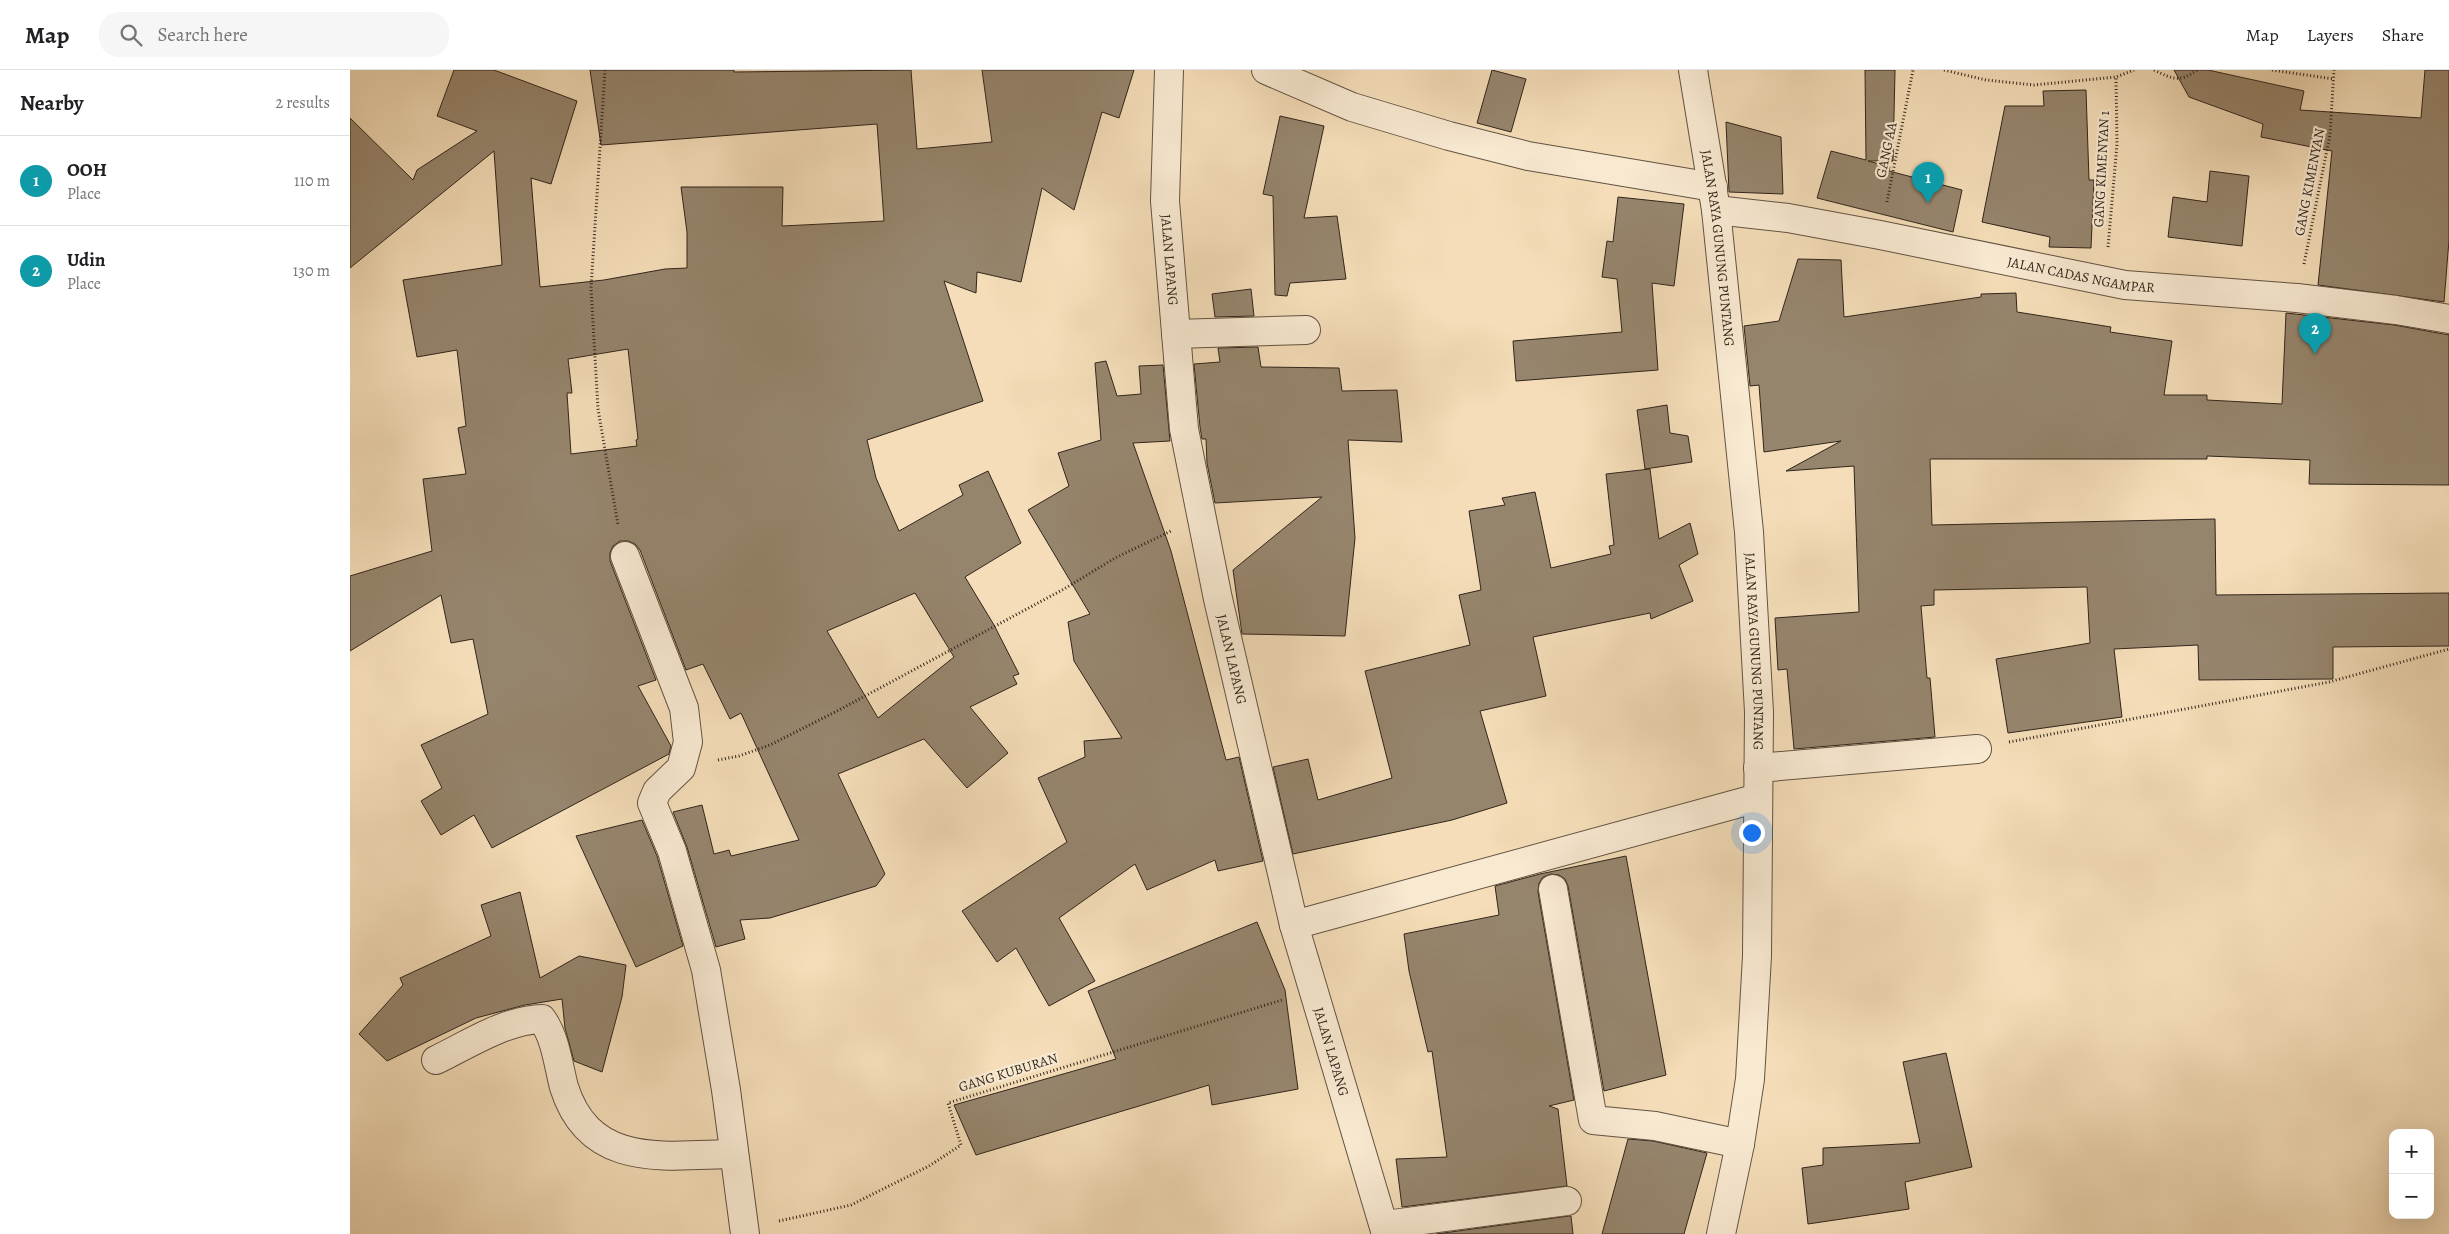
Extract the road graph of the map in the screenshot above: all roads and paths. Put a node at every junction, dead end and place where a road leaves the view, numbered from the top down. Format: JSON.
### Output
{"nodes":[{"id":1,"x":605,"y":70,"type":"edge"},
{"id":2,"x":1169,"y":70,"type":"edge"},
{"id":3,"x":1266,"y":70,"type":"edge"},
{"id":4,"x":1694,"y":70,"type":"edge"},
{"id":5,"x":1913,"y":70,"type":"edge"},
{"id":6,"x":1944,"y":70,"type":"edge"},
{"id":7,"x":2134,"y":70,"type":"edge"},
{"id":8,"x":2154,"y":70,"type":"edge"},
{"id":9,"x":2198,"y":70,"type":"edge"},
{"id":10,"x":2272,"y":70,"type":"edge"},
{"id":11,"x":2334,"y":70,"type":"edge"},
{"id":12,"x":2116,"y":77,"type":"junction"},
{"id":13,"x":2334,"y":79,"type":"junction"},
{"id":14,"x":1714,"y":198,"type":"junction"},
{"id":15,"x":1880,"y":235,"type":"junction"},
{"id":16,"x":2105,"y":280,"type":"junction"},
{"id":17,"x":2297,"y":298,"type":"junction"},
{"id":18,"x":2449,"y":319,"type":"edge"},
{"id":19,"x":1306,"y":330,"type":"dead end"},
{"id":20,"x":1176,"y":334,"type":"junction"},
{"id":21,"x":1202,"y":516,"type":"junction"},
{"id":22,"x":625,"y":556,"type":"joint"},
{"id":23,"x":2449,"y":649,"type":"edge"},
{"id":24,"x":1976,"y":748,"type":"joint"},
{"id":25,"x":681,"y":768,"type":"junction"},
{"id":26,"x":1758,"y":768,"type":"junction"},
{"id":27,"x":1758,"y":798,"type":"junction"},
{"id":28,"x":1553,"y":889,"type":"dead end"},
{"id":29,"x":1294,"y":925,"type":"junction"},
{"id":30,"x":1313,"y":990,"type":"junction"},
{"id":31,"x":436,"y":1060,"type":"dead end"},
{"id":32,"x":1740,"y":1144,"type":"junction"},
{"id":33,"x":734,"y":1154,"type":"junction"},
{"id":34,"x":1567,"y":1201,"type":"dead end"},
{"id":35,"x":1385,"y":1230,"type":"edge"},
{"id":36,"x":744,"y":1232,"type":"edge"},
{"id":37,"x":1721,"y":1234,"type":"edge"}],
"edges":[{"from":1,"to":22,"type":"path"},
{"from":2,"to":20,"type":"street","name":"JALAN LAPANG"},
{"from":3,"to":14,"type":"street","name":"JALAN CADAS NGAMPAR"},
{"from":4,"to":14,"type":"street","name":"JALAN RAYA GUNUNG PUNTANG"},
{"from":5,"to":15,"type":"path","name":"GANG AA"},
{"from":6,"to":12,"type":"path"},
{"from":7,"to":12,"type":"path"},
{"from":8,"to":9,"type":"path"},
{"from":10,"to":13,"type":"path"},
{"from":11,"to":13,"type":"path","name":"GANG KIMENYAN"},
{"from":12,"to":16,"type":"path","name":"GANG KIMENYAN 1"},
{"from":13,"to":17,"type":"path","name":"GANG KIMENYAN"},
{"from":14,"to":15,"type":"street","name":"JALAN CADAS NGAMPAR"},
{"from":14,"to":26,"type":"street","name":"JALAN RAYA GUNUNG PUNTANG"},
{"from":15,"to":16,"type":"street","name":"JALAN CADAS NGAMPAR"},
{"from":16,"to":17,"type":"street","name":"JALAN CADAS NGAMPAR"},
{"from":17,"to":18,"type":"street","name":"JALAN CADAS NGAMPAR"},
{"from":19,"to":20,"type":"street"},
{"from":20,"to":21,"type":"street","name":"JALAN LAPANG"},
{"from":21,"to":25,"type":"path"},
{"from":21,"to":29,"type":"street","name":"JALAN LAPANG"},
{"from":22,"to":25,"type":"street"},
{"from":23,"to":24,"type":"path"},
{"from":24,"to":26,"type":"street"},
{"from":25,"to":33,"type":"street"},
{"from":26,"to":27,"type":"street","name":"JALAN RAYA GUNUNG PUNTANG"},
{"from":27,"to":29,"type":"street"},
{"from":27,"to":32,"type":"street","name":"JALAN RAYA GUNUNG PUNTANG"},
{"from":28,"to":32,"type":"street"},
{"from":29,"to":30,"type":"street","name":"JALAN LAPANG"},
{"from":30,"to":35,"type":"street","name":"JALAN LAPANG"},
{"from":30,"to":36,"type":"path","name":"GANG KUBURAN"},
{"from":31,"to":33,"type":"street"},
{"from":32,"to":37,"type":"street","name":"JALAN RAYA GUNUNG PUNTANG"},
{"from":33,"to":36,"type":"street"},
{"from":34,"to":35,"type":"street"}]}
